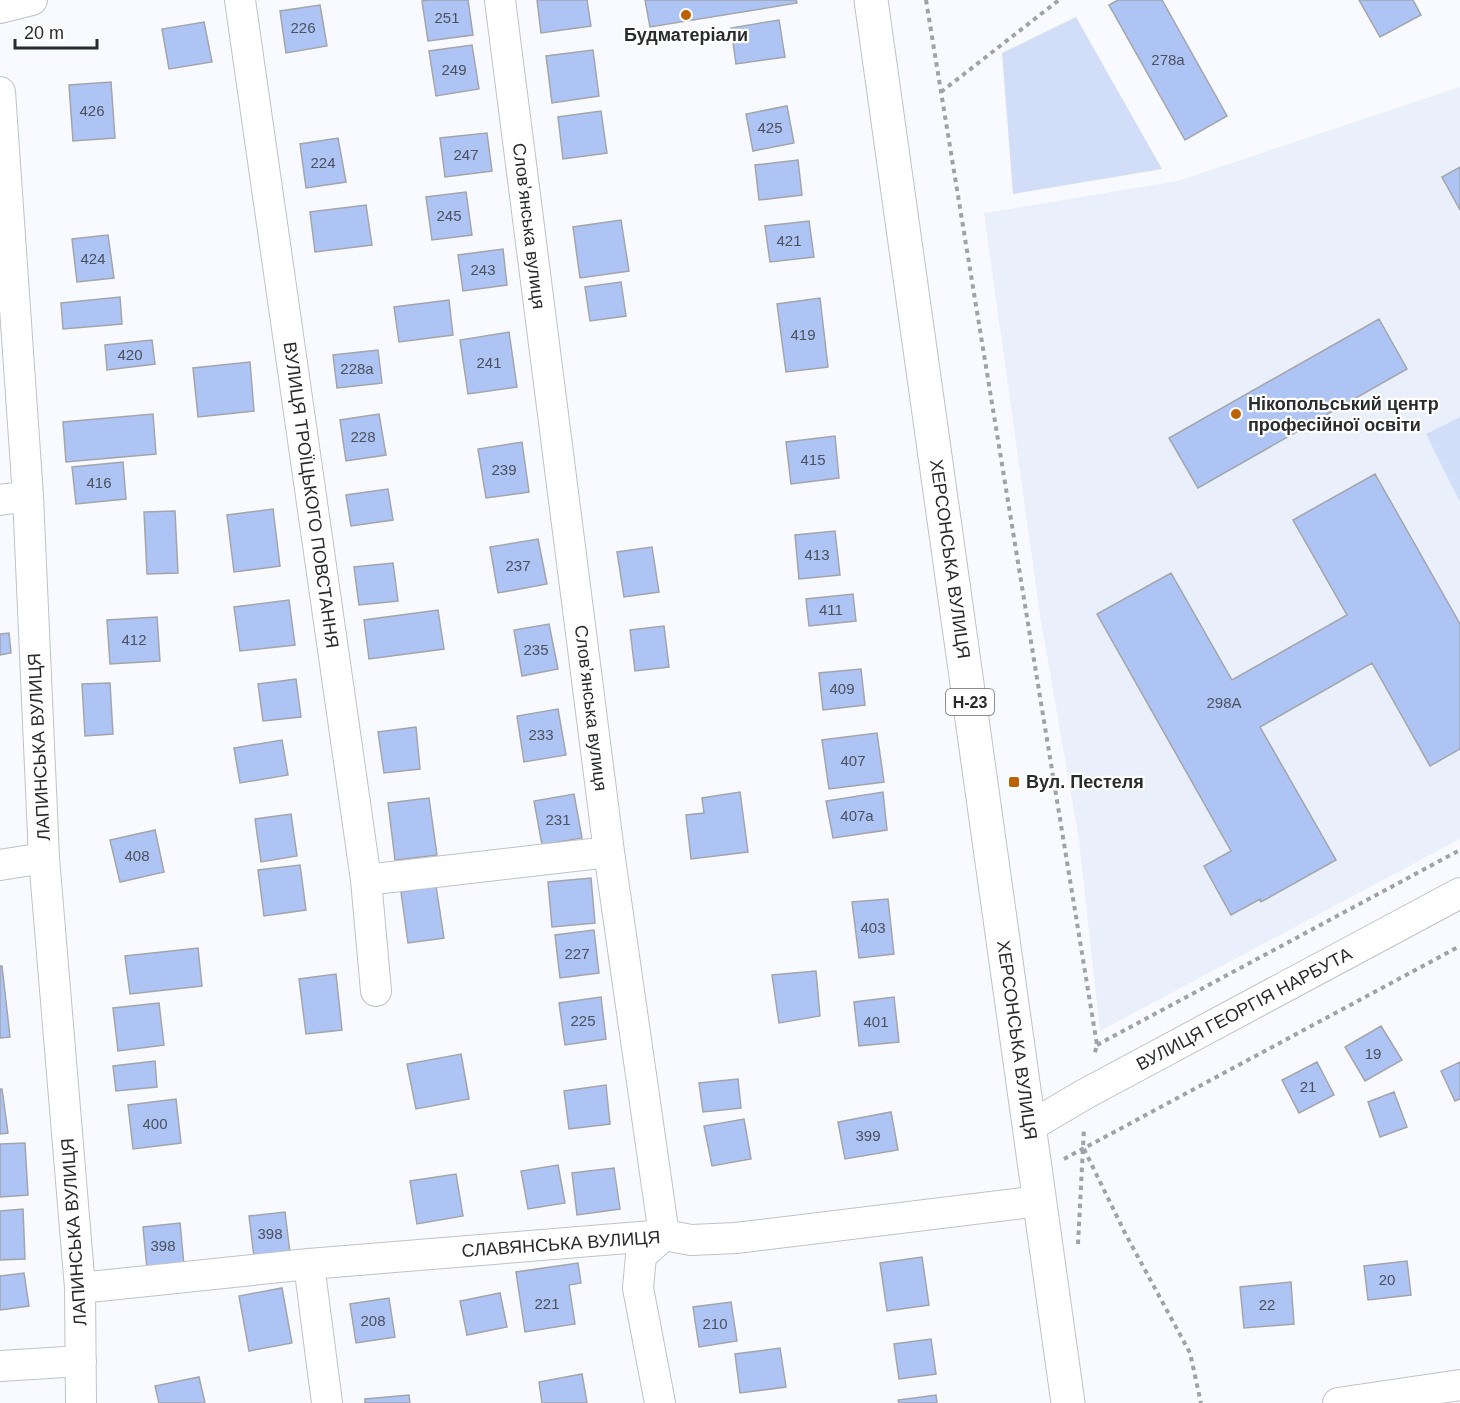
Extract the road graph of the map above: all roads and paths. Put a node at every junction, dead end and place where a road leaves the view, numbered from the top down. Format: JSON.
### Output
{"nodes":[{"id":1,"x":32,"y":0,"type":"edge"},
{"id":2,"x":240,"y":0,"type":"edge"},
{"id":3,"x":500,"y":0,"type":"edge"},
{"id":4,"x":871,"y":0,"type":"edge"},
{"id":5,"x":926,"y":0,"type":"edge"},
{"id":6,"x":1059,"y":0,"type":"edge"},
{"id":7,"x":0,"y":8,"type":"edge"},
{"id":8,"x":0,"y":92,"type":"edge"},
{"id":9,"x":940,"y":92,"type":"junction"},
{"id":10,"x":14,"y":498,"type":"edge"},
{"id":11,"x":1460,"y":850,"type":"edge"},
{"id":12,"x":609,"y":852,"type":"junction"},
{"id":13,"x":44,"y":858,"type":"junction"},
{"id":14,"x":0,"y":865,"type":"edge"},
{"id":15,"x":366,"y":880,"type":"junction"},
{"id":16,"x":1460,"y":892,"type":"edge"},
{"id":17,"x":1460,"y":946,"type":"edge"},
{"id":18,"x":376,"y":991,"type":"dead end"},
{"id":19,"x":1097,"y":1045,"type":"junction"},
{"id":20,"x":1085,"y":1094,"type":"junction"},
{"id":21,"x":1029,"y":1127,"type":"junction"},
{"id":22,"x":1084,"y":1149,"type":"junction"},
{"id":23,"x":1038,"y":1187,"type":"junction"},
{"id":24,"x":664,"y":1235,"type":"junction"},
{"id":25,"x":1078,"y":1247,"type":"dead end"},
{"id":26,"x":309,"y":1264,"type":"junction"},
{"id":27,"x":81,"y":1288,"type":"junction"},
{"id":28,"x":81,"y":1361,"type":"junction"},
{"id":29,"x":0,"y":1366,"type":"edge"},
{"id":30,"x":1460,"y":1385,"type":"edge"},
{"id":31,"x":81,"y":1403,"type":"edge"},
{"id":32,"x":327,"y":1403,"type":"edge"},
{"id":33,"x":660,"y":1403,"type":"edge"},
{"id":34,"x":1068,"y":1403,"type":"edge"},
{"id":35,"x":1201,"y":1403,"type":"edge"},
{"id":36,"x":1338,"y":1403,"type":"edge"}],
"edges":[{"from":1,"to":7,"type":"street"},
{"from":2,"to":15,"type":"street","name":"ВУЛИЦЯ ТРОЇЦЬКОГО ПОВСТАННЯ"},
{"from":3,"to":12,"type":"street","name":"Словʼянська вулиця"},
{"from":4,"to":21,"type":"main road","name":"ХЕРСОНСЬКА ВУЛИЦЯ","number":"Н-23"},
{"from":5,"to":9,"type":"path"},
{"from":6,"to":9,"type":"path"},
{"from":8,"to":10,"type":"street","name":"ЛАПИНСЬКА ВУЛИЦЯ"},
{"from":9,"to":19,"type":"path"},
{"from":10,"to":13,"type":"street","name":"ЛАПИНСЬКА ВУЛИЦЯ"},
{"from":11,"to":19,"type":"path"},
{"from":12,"to":15,"type":"street"},
{"from":12,"to":24,"type":"street","name":"Словʼянська вулиця"},
{"from":13,"to":14,"type":"street"},
{"from":13,"to":27,"type":"street","name":"ЛАПИНСЬКА ВУЛИЦЯ"},
{"from":15,"to":18,"type":"street","name":"ВУЛИЦЯ ТРОЇЦЬКОГО ПОВСТАННЯ"},
{"from":16,"to":20,"type":"street","name":"ВУЛИЦЯ ГЕОРГІЯ НАРБУТА"},
{"from":17,"to":22,"type":"path"},
{"from":19,"to":20,"type":"path"},
{"from":20,"to":21,"type":"street","name":"ВУЛИЦЯ ГЕОРГІЯ НАРБУТА"},
{"from":20,"to":22,"type":"path"},
{"from":21,"to":23,"type":"main road","name":"ХЕРСОНСЬКА ВУЛИЦЯ","number":"Н-23"},
{"from":22,"to":23,"type":"path"},
{"from":22,"to":25,"type":"path"},
{"from":22,"to":35,"type":"path"},
{"from":23,"to":24,"type":"street","name":"СЛАВЯНСЬКА ВУЛИЦЯ"},
{"from":23,"to":34,"type":"main road","name":"ХЕРСОНСЬКА ВУЛИЦЯ","number":"Н-23"},
{"from":24,"to":26,"type":"street","name":"СЛАВЯНСЬКА ВУЛИЦЯ"},
{"from":24,"to":33,"type":"street"},
{"from":26,"to":27,"type":"street","name":"СЛАВЯНСЬКА ВУЛИЦЯ"},
{"from":26,"to":32,"type":"street"},
{"from":27,"to":28,"type":"street","name":"ЛАПИНСЬКА ВУЛИЦЯ"},
{"from":28,"to":29,"type":"street"},
{"from":28,"to":31,"type":"street","name":"ЛАПИНСЬКА ВУЛИЦЯ"},
{"from":30,"to":36,"type":"street"}]}
